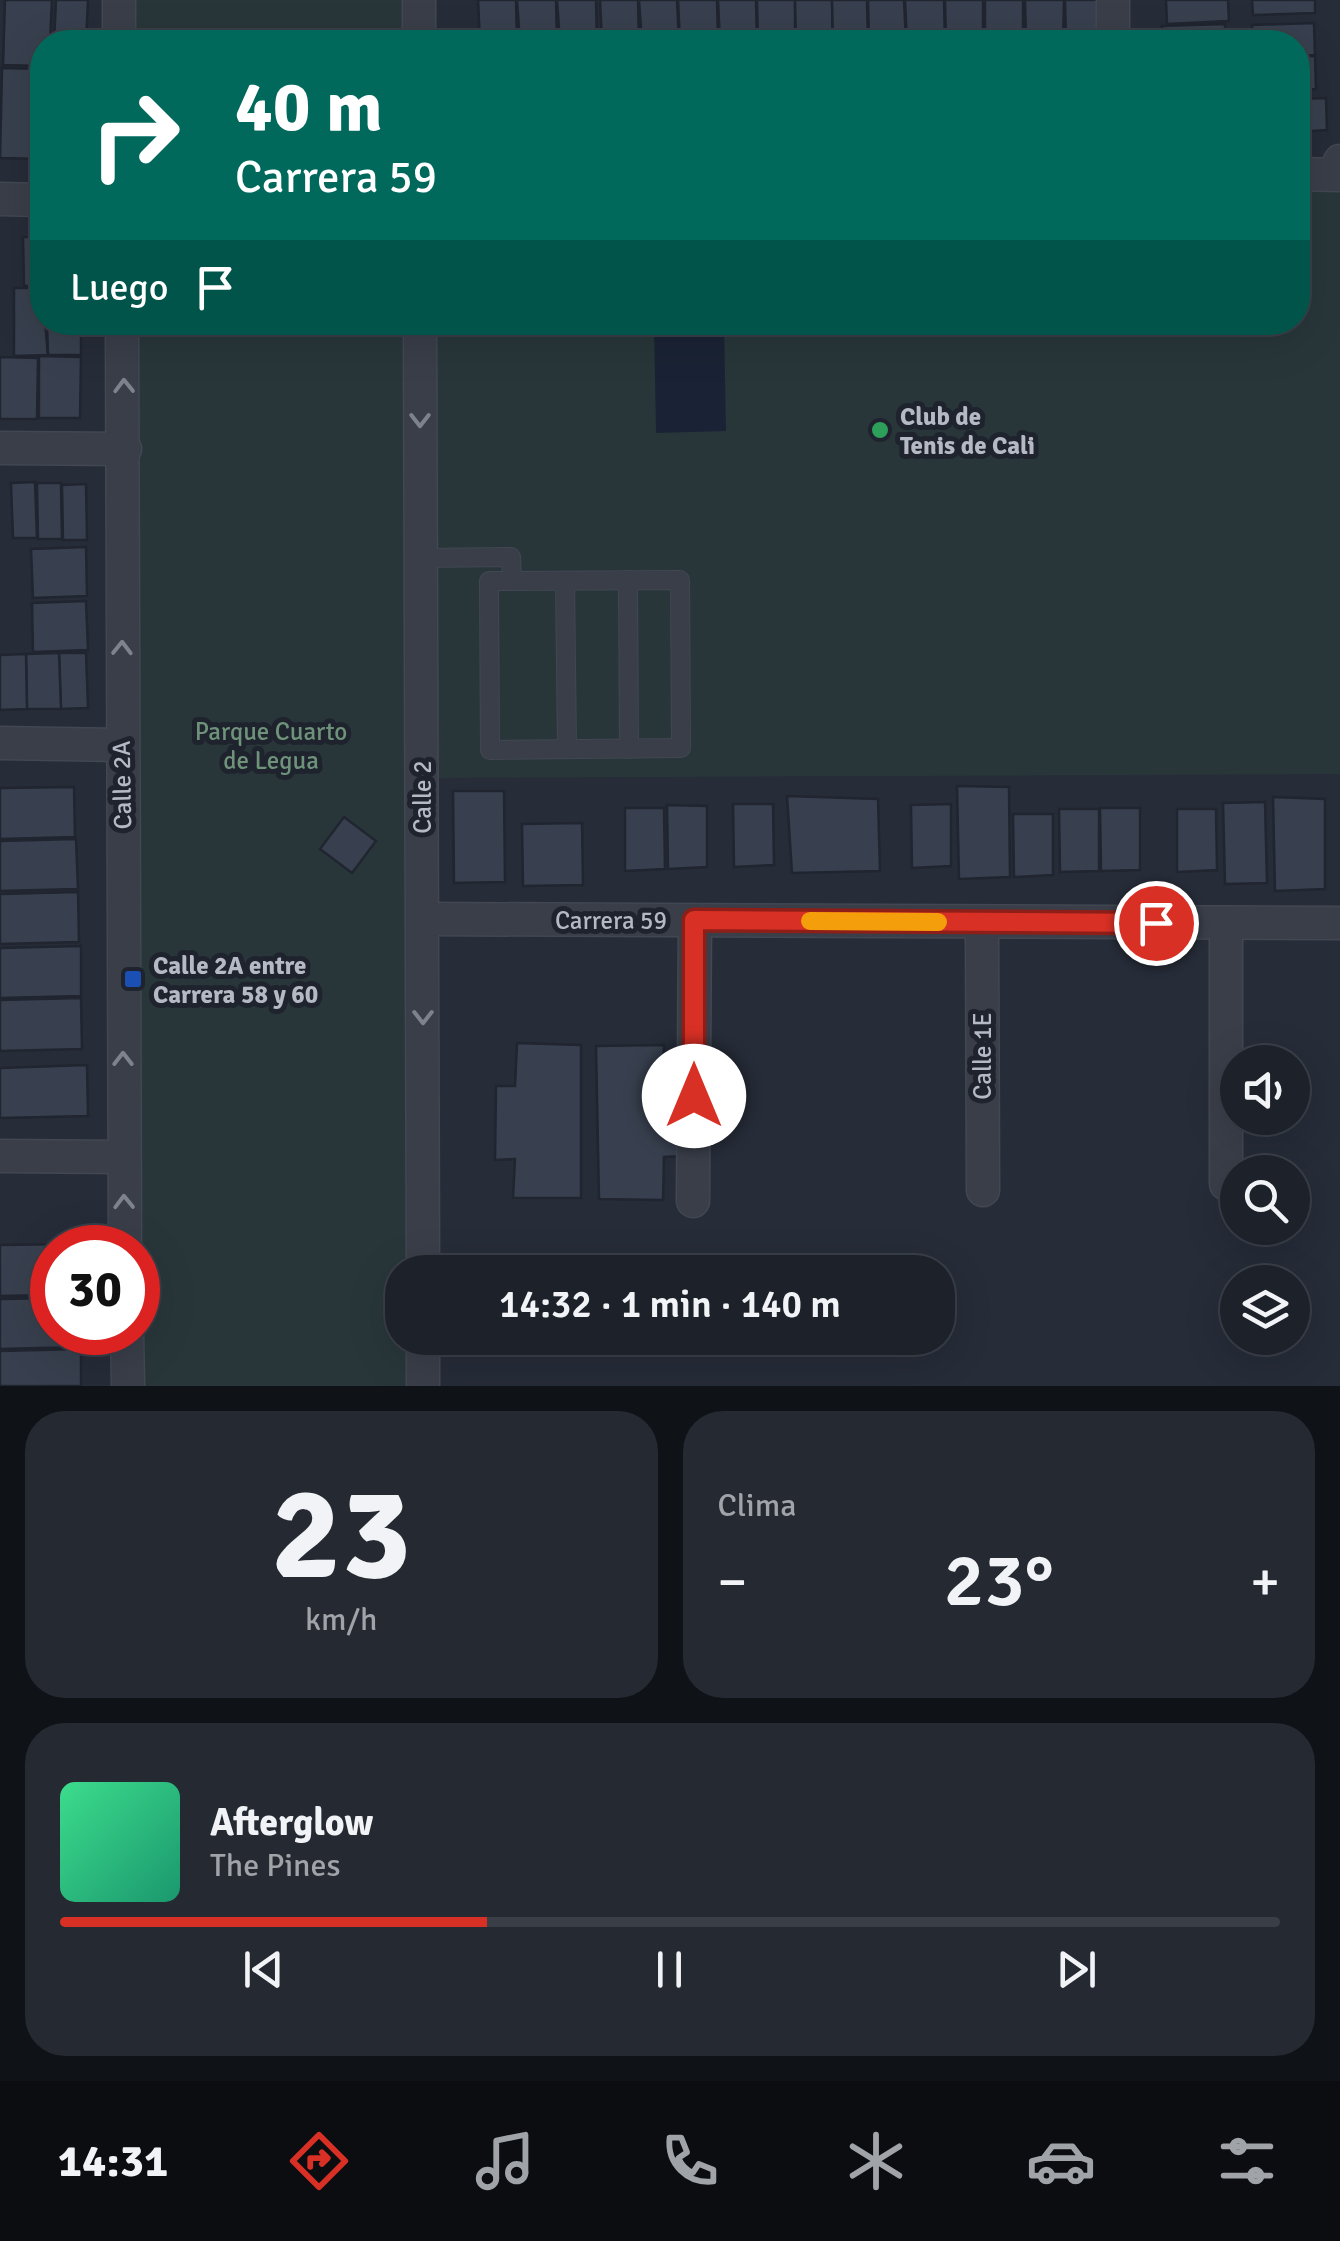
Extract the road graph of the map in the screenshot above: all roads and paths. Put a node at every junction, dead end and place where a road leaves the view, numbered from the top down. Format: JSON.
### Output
{"nodes":[{"id":1,"x":119,"y":0,"type":"edge"},
{"id":2,"x":419,"y":0,"type":"edge"},
{"id":3,"x":1113,"y":0,"type":"edge"},
{"id":4,"x":119,"y":30,"type":"edge"},
{"id":5,"x":420,"y":30,"type":"edge"},
{"id":6,"x":1113,"y":30,"type":"edge"},
{"id":7,"x":1340,"y":161,"type":"edge"},
{"id":8,"x":1310,"y":174,"type":"edge"},
{"id":9,"x":1340,"y":175,"type":"edge"},
{"id":10,"x":0,"y":199,"type":"edge"},
{"id":11,"x":30,"y":200,"type":"edge"},
{"id":12,"x":122,"y":335,"type":"edge"},
{"id":13,"x":420,"y":335,"type":"edge"},
{"id":14,"x":0,"y":448,"type":"edge"},
{"id":15,"x":125,"y":449,"type":"junction"},
{"id":16,"x":420,"y":558,"type":"junction"},
{"id":17,"x":628,"y":580,"type":"junction"},
{"id":18,"x":512,"y":581,"type":"junction"},
{"id":19,"x":565,"y":581,"type":"junction"},
{"id":20,"x":0,"y":743,"type":"edge"},
{"id":21,"x":121,"y":746,"type":"junction"},
{"id":22,"x":566,"y":749,"type":"junction"},
{"id":23,"x":629,"y":749,"type":"junction"},
{"id":24,"x":422,"y":919,"type":"junction"},
{"id":25,"x":694,"y":920,"type":"junction"},
{"id":26,"x":982,"y":922,"type":"junction"},
{"id":27,"x":1226,"y":923,"type":"junction"},
{"id":28,"x":1340,"y":924,"type":"edge"},
{"id":29,"x":1226,"y":1155,"type":"edge"},
{"id":30,"x":0,"y":1156,"type":"edge"},
{"id":31,"x":123,"y":1157,"type":"junction"},
{"id":32,"x":982,"y":1190,"type":"dead end"},
{"id":33,"x":693,"y":1201,"type":"dead end"},
{"id":34,"x":124,"y":1225,"type":"edge"},
{"id":35,"x":423,"y":1255,"type":"edge"},
{"id":36,"x":127,"y":1355,"type":"edge"},
{"id":37,"x":423,"y":1355,"type":"edge"},
{"id":38,"x":128,"y":1386,"type":"edge"},
{"id":39,"x":424,"y":1386,"type":"edge"}],
"edges":[{"from":1,"to":4,"type":"street"},
{"from":2,"to":5,"type":"street"},
{"from":3,"to":6,"type":"street"},
{"from":7,"to":9,"type":"street"},
{"from":8,"to":9,"type":"street"},
{"from":10,"to":11,"type":"street"},
{"from":15,"to":12,"type":"street","name":"Calle 2A","one_way":true},
{"from":13,"to":16,"type":"street","name":"Calle 2","one_way":true},
{"from":14,"to":15,"type":"street"},
{"from":21,"to":15,"type":"street","name":"Calle 2A","one_way":true},
{"from":16,"to":18,"type":"lane"},
{"from":16,"to":24,"type":"street","name":"Calle 2"},
{"from":17,"to":19,"type":"lane"},
{"from":17,"to":23,"type":"lane"},
{"from":17,"to":23,"type":"lane"},
{"from":18,"to":19,"type":"lane"},
{"from":18,"to":22,"type":"lane"},
{"from":19,"to":22,"type":"lane"},
{"from":20,"to":21,"type":"street"},
{"from":31,"to":21,"type":"street","name":"Calle 2A","one_way":true},
{"from":22,"to":23,"type":"lane"},
{"from":24,"to":25,"type":"street","name":"Carrera 59"},
{"from":24,"to":35,"type":"street","name":"Calle 2","one_way":true},
{"from":25,"to":26,"type":"street","name":"Carrera 59"},
{"from":25,"to":33,"type":"street"},
{"from":26,"to":27,"type":"street","name":"Carrera 59"},
{"from":26,"to":32,"type":"street","name":"Calle 1E"},
{"from":27,"to":28,"type":"street","name":"Carrera 59"},
{"from":27,"to":29,"type":"street"},
{"from":30,"to":31,"type":"street"},
{"from":34,"to":31,"type":"street","name":"Calle 2A","one_way":true},
{"from":36,"to":38,"type":"street"},
{"from":37,"to":39,"type":"street"}]}
